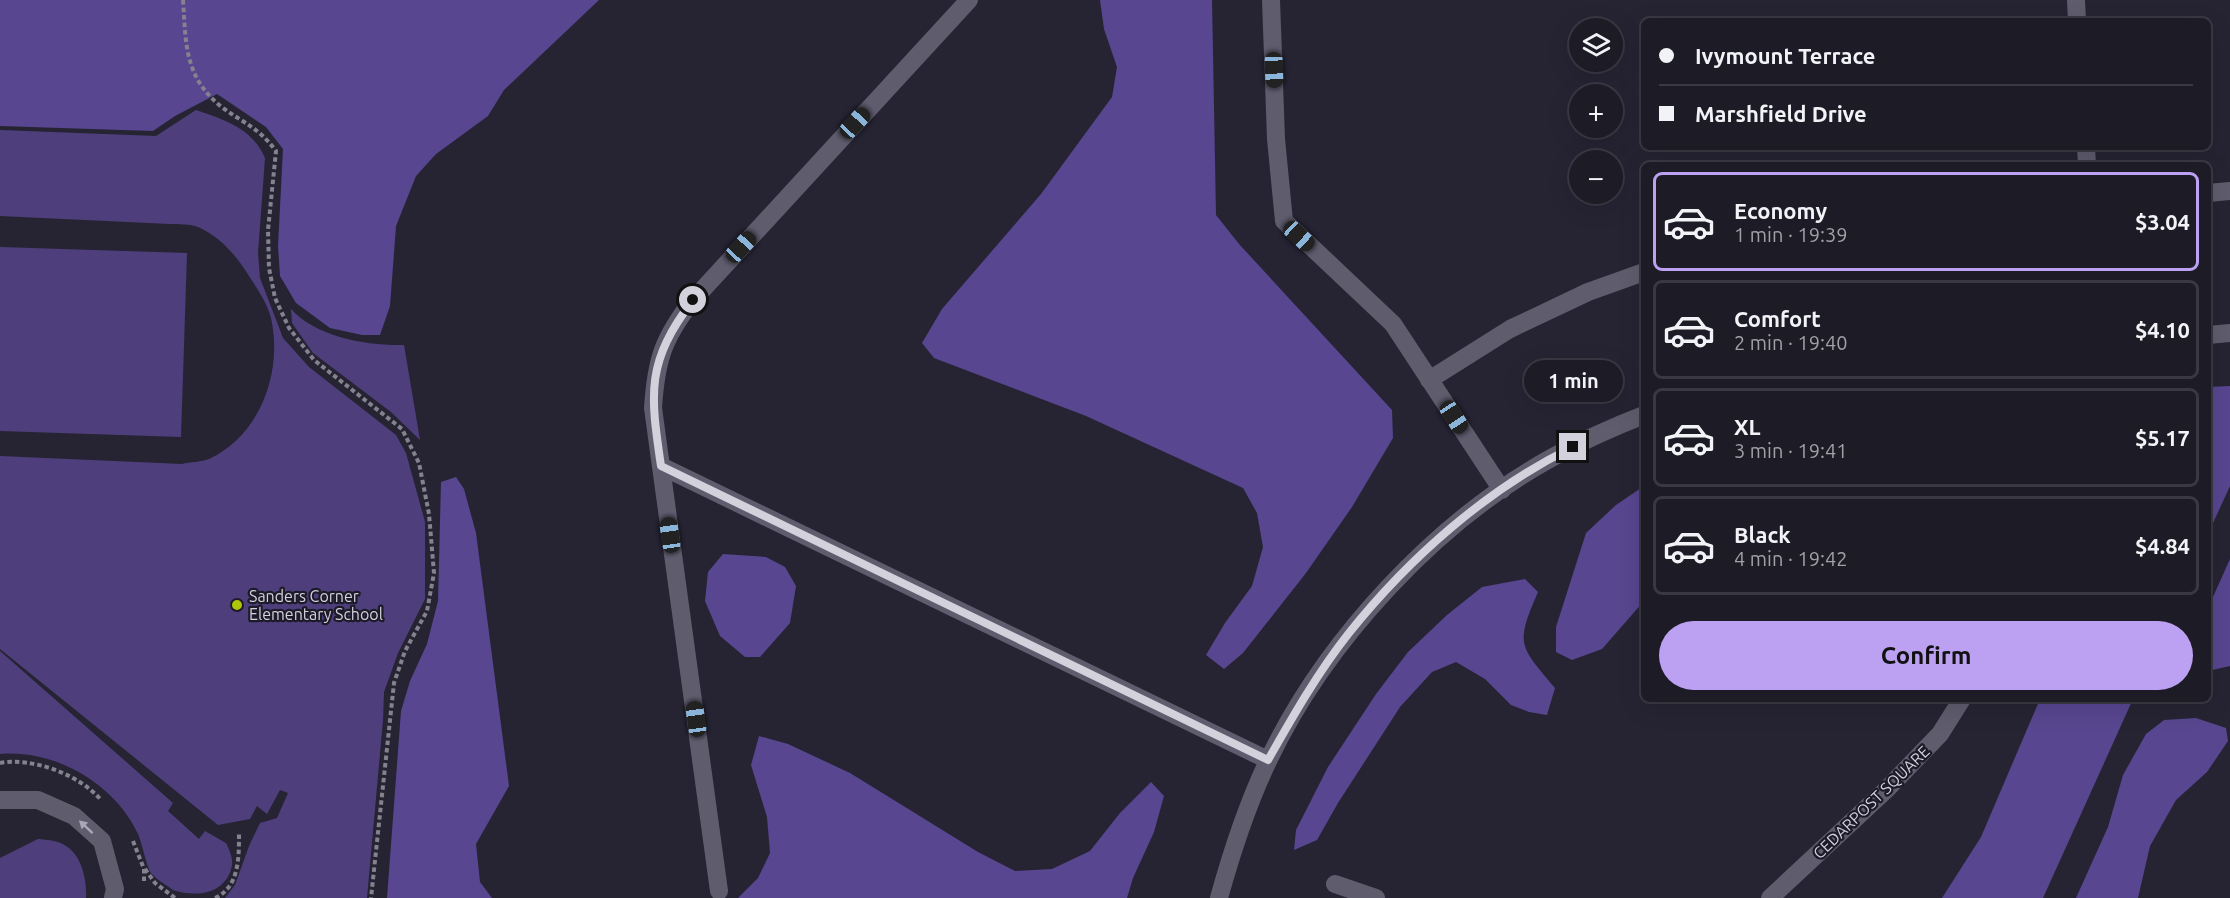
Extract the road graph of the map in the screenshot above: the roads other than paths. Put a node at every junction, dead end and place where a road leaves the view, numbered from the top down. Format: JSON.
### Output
{"nodes":[{"id":1,"x":969,"y":0,"type":"edge"},
{"id":2,"x":1271,"y":0,"type":"edge"},
{"id":3,"x":2076,"y":0,"type":"edge"},
{"id":4,"x":2077,"y":18,"type":"edge"},
{"id":5,"x":2230,"y":191,"type":"edge"},
{"id":6,"x":2211,"y":193,"type":"edge"},
{"id":7,"x":1641,"y":273,"type":"edge"},
{"id":8,"x":2230,"y":333,"type":"edge"},
{"id":9,"x":2211,"y":335,"type":"edge"},
{"id":10,"x":1430,"y":380,"type":"junction"},
{"id":11,"x":1641,"y":416,"type":"edge"},
{"id":12,"x":661,"y":466,"type":"junction"},
{"id":13,"x":1502,"y":490,"type":"junction"},
{"id":14,"x":1960,"y":702,"type":"edge"},
{"id":15,"x":1268,"y":760,"type":"junction"},
{"id":16,"x":0,"y":800,"type":"edge"},
{"id":17,"x":1335,"y":884,"type":"dead end"},
{"id":18,"x":719,"y":891,"type":"dead end"},
{"id":19,"x":113,"y":898,"type":"edge"},
{"id":20,"x":1219,"y":898,"type":"edge"},
{"id":21,"x":1376,"y":898,"type":"edge"},
{"id":22,"x":1770,"y":898,"type":"edge"}],
"edges":[{"from":1,"to":12,"type":"street"},
{"from":2,"to":10,"type":"street"},
{"from":3,"to":4,"type":"street"},
{"from":5,"to":6,"type":"street"},
{"from":7,"to":10,"type":"street"},
{"from":8,"to":9,"type":"street"},
{"from":10,"to":13,"type":"street"},
{"from":11,"to":13,"type":"street"},
{"from":12,"to":15,"type":"street"},
{"from":12,"to":18,"type":"street"},
{"from":13,"to":15,"type":"street"},
{"from":14,"to":22,"type":"street","name":"CEDARPOST SQUARE"},
{"from":15,"to":20,"type":"street"},
{"from":19,"to":16,"type":"street","one_way":true},
{"from":17,"to":21,"type":"street"}]}
